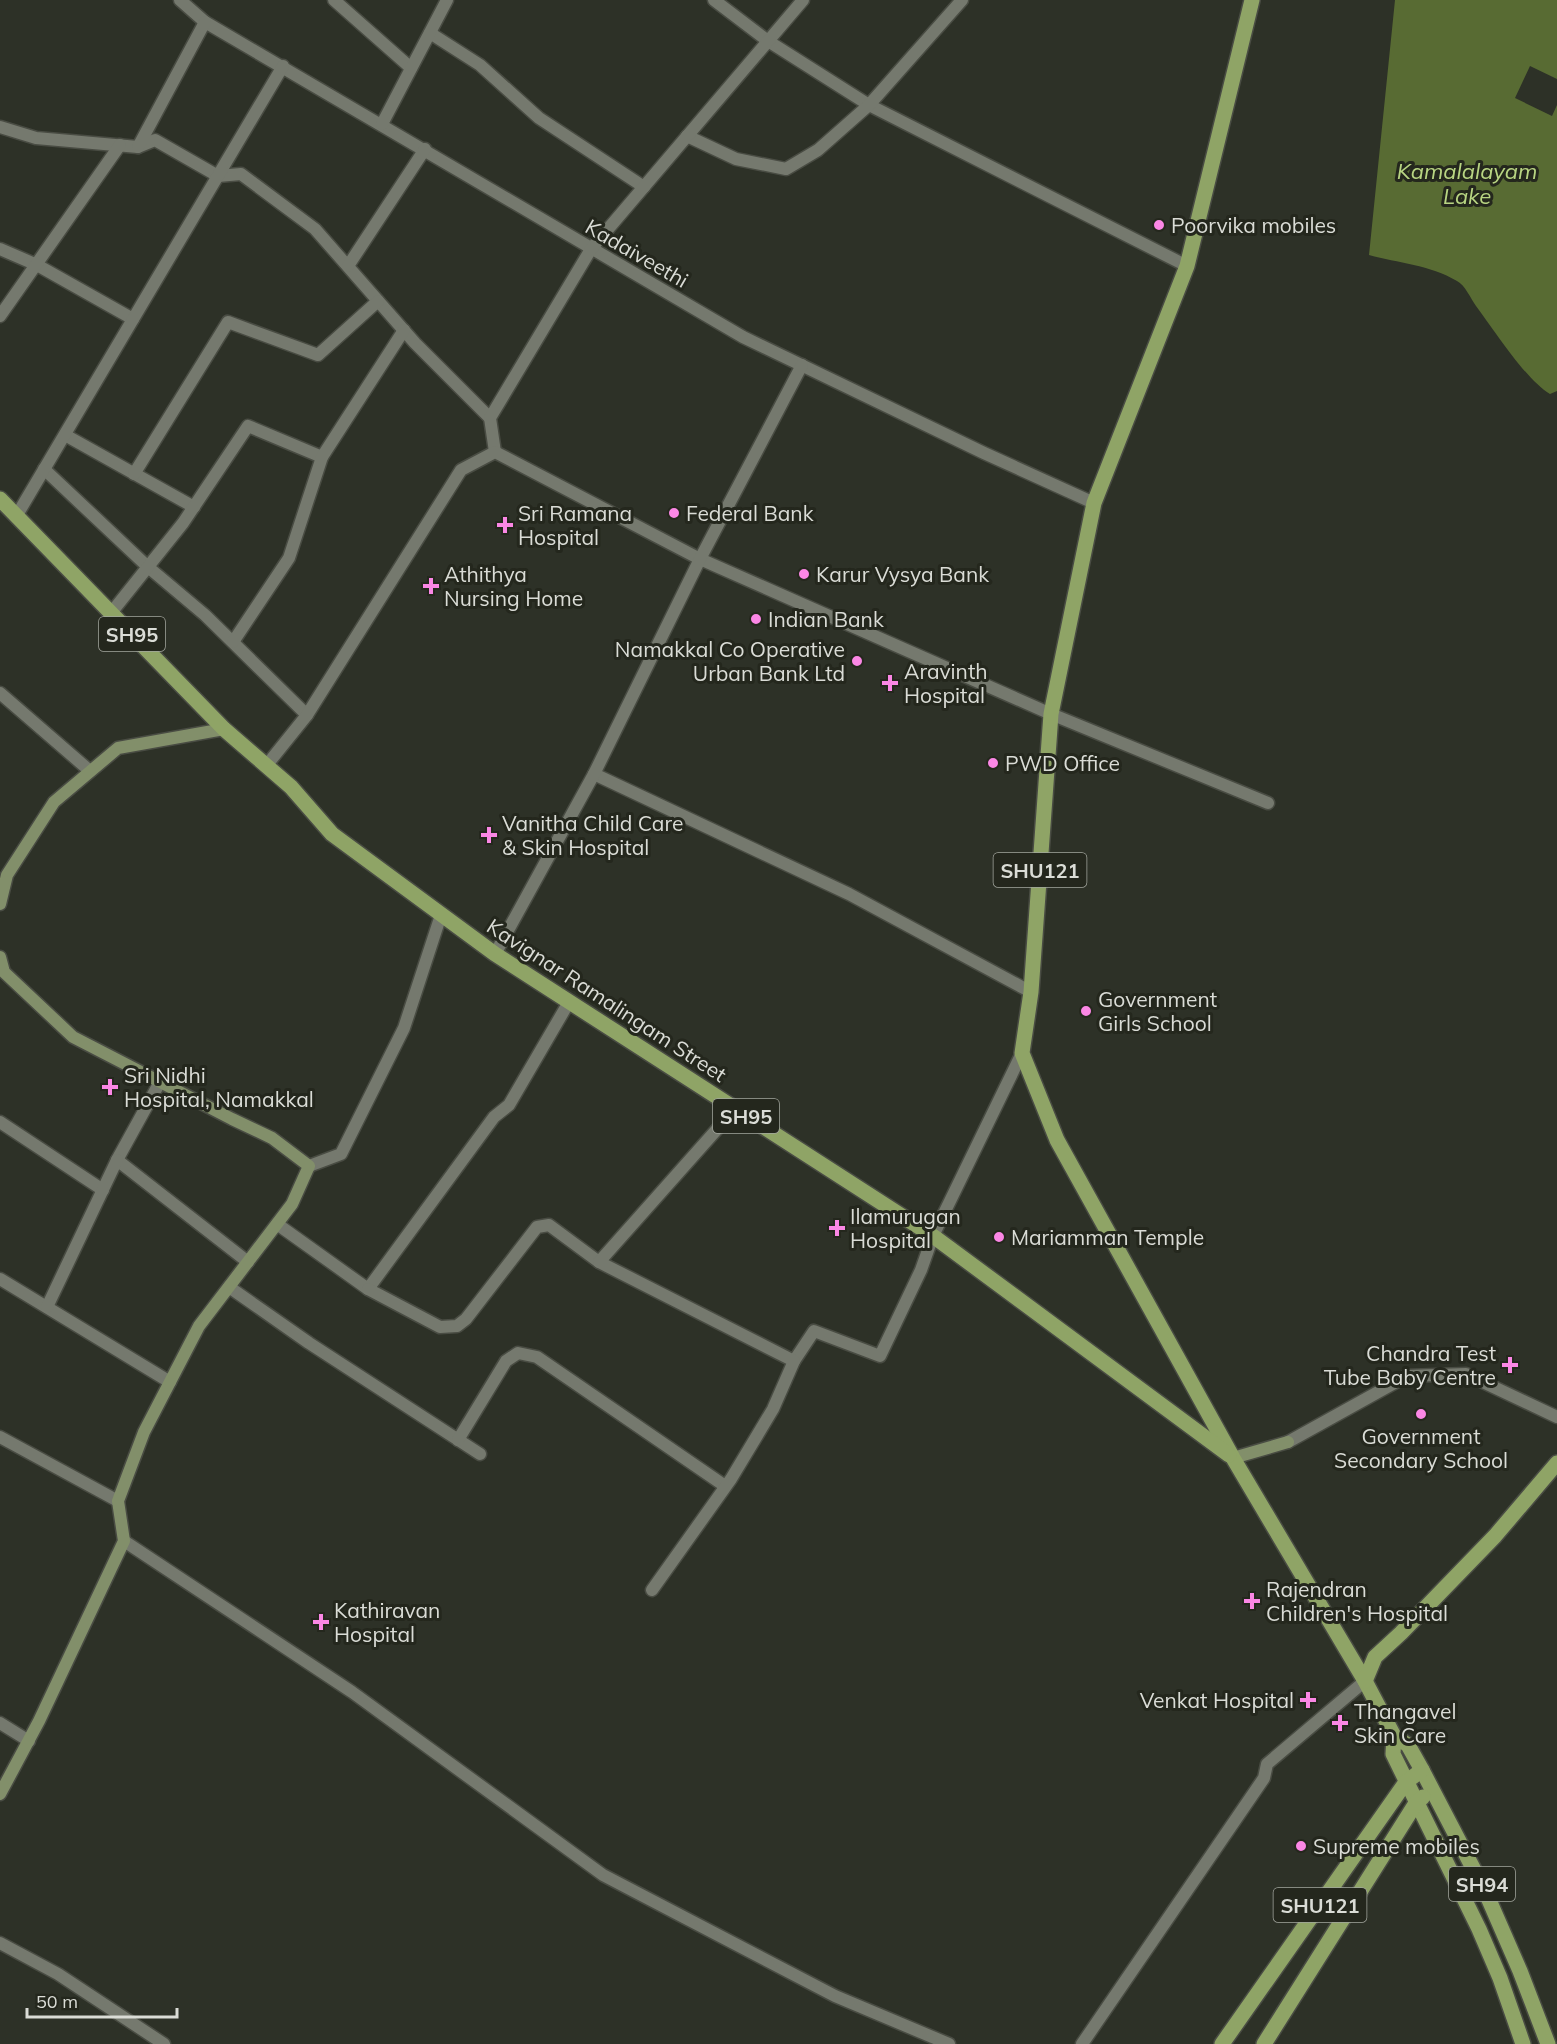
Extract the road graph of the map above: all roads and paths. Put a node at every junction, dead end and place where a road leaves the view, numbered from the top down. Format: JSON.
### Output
{"nodes":[{"id":1,"x":180,"y":0,"type":"edge"},
{"id":2,"x":334,"y":0,"type":"edge"},
{"id":3,"x":447,"y":0,"type":"edge"},
{"id":4,"x":714,"y":0,"type":"edge"},
{"id":5,"x":803,"y":0,"type":"edge"},
{"id":6,"x":962,"y":0,"type":"edge"},
{"id":7,"x":1252,"y":0,"type":"edge"},
{"id":8,"x":205,"y":21,"type":"junction"},
{"id":9,"x":430,"y":33,"type":"junction"},
{"id":10,"x":768,"y":41,"type":"junction"},
{"id":11,"x":283,"y":66,"type":"junction"},
{"id":12,"x":411,"y":68,"type":"junction"},
{"id":13,"x":869,"y":105,"type":"junction"},
{"id":14,"x":382,"y":124,"type":"junction"},
{"id":15,"x":0,"y":127,"type":"edge"},
{"id":16,"x":687,"y":136,"type":"junction"},
{"id":17,"x":120,"y":146,"type":"junction"},
{"id":18,"x":138,"y":147,"type":"junction"},
{"id":19,"x":425,"y":149,"type":"junction"},
{"id":20,"x":218,"y":176,"type":"junction"},
{"id":21,"x":644,"y":187,"type":"junction"},
{"id":22,"x":0,"y":249,"type":"edge"},
{"id":23,"x":591,"y":249,"type":"junction"},
{"id":24,"x":37,"y":265,"type":"junction"},
{"id":25,"x":348,"y":266,"type":"junction"},
{"id":26,"x":1187,"y":266,"type":"junction"},
{"id":27,"x":378,"y":301,"type":"junction"},
{"id":28,"x":0,"y":316,"type":"edge"},
{"id":29,"x":133,"y":319,"type":"junction"},
{"id":30,"x":404,"y":330,"type":"junction"},
{"id":31,"x":802,"y":365,"type":"junction"},
{"id":32,"x":490,"y":418,"type":"junction"},
{"id":33,"x":65,"y":435,"type":"junction"},
{"id":34,"x":495,"y":452,"type":"junction"},
{"id":35,"x":322,"y":457,"type":"junction"},
{"id":36,"x":44,"y":469,"type":"junction"},
{"id":37,"x":134,"y":474,"type":"junction"},
{"id":38,"x":0,"y":499,"type":"edge"},
{"id":39,"x":1094,"y":503,"type":"junction"},
{"id":40,"x":194,"y":507,"type":"junction"},
{"id":41,"x":17,"y":515,"type":"junction"},
{"id":42,"x":700,"y":559,"type":"junction"},
{"id":43,"x":148,"y":567,"type":"junction"},
{"id":44,"x":111,"y":613,"type":"junction"},
{"id":45,"x":233,"y":642,"type":"junction"},
{"id":46,"x":0,"y":693,"type":"edge"},
{"id":47,"x":1051,"y":714,"type":"junction"},
{"id":48,"x":307,"y":715,"type":"junction"},
{"id":49,"x":224,"y":729,"type":"junction"},
{"id":50,"x":266,"y":766,"type":"junction"},
{"id":51,"x":90,"y":771,"type":"junction"},
{"id":52,"x":594,"y":774,"type":"junction"},
{"id":53,"x":1268,"y":803,"type":"dead end"},
{"id":54,"x":3,"y":872,"type":"edge"},
{"id":55,"x":0,"y":904,"type":"edge"},
{"id":56,"x":441,"y":915,"type":"junction"},
{"id":57,"x":495,"y":954,"type":"junction"},
{"id":58,"x":0,"y":957,"type":"edge"},
{"id":59,"x":1,"y":974,"type":"edge"},
{"id":60,"x":1030,"y":992,"type":"junction"},
{"id":61,"x":569,"y":1002,"type":"junction"},
{"id":62,"x":1022,"y":1053,"type":"junction"},
{"id":63,"x":160,"y":1083,"type":"junction"},
{"id":64,"x":735,"y":1109,"type":"junction"},
{"id":65,"x":0,"y":1122,"type":"edge"},
{"id":66,"x":117,"y":1160,"type":"junction"},
{"id":67,"x":309,"y":1166,"type":"junction"},
{"id":68,"x":103,"y":1190,"type":"junction"},
{"id":69,"x":277,"y":1224,"type":"junction"},
{"id":70,"x":933,"y":1236,"type":"junction"},
{"id":71,"x":248,"y":1262,"type":"junction"},
{"id":72,"x":598,"y":1262,"type":"junction"},
{"id":73,"x":0,"y":1279,"type":"edge"},
{"id":74,"x":229,"y":1287,"type":"junction"},
{"id":75,"x":368,"y":1289,"type":"junction"},
{"id":76,"x":46,"y":1307,"type":"junction"},
{"id":77,"x":794,"y":1361,"type":"junction"},
{"id":78,"x":170,"y":1382,"type":"junction"},
{"id":79,"x":1557,"y":1417,"type":"edge"},
{"id":80,"x":0,"y":1437,"type":"edge"},
{"id":81,"x":458,"y":1440,"type":"junction"},
{"id":82,"x":480,"y":1454,"type":"dead end"},
{"id":83,"x":1233,"y":1458,"type":"junction"},
{"id":84,"x":1557,"y":1463,"type":"edge"},
{"id":85,"x":725,"y":1486,"type":"junction"},
{"id":86,"x":118,"y":1501,"type":"junction"},
{"id":87,"x":124,"y":1542,"type":"junction"},
{"id":88,"x":652,"y":1590,"type":"dead end"},
{"id":89,"x":1365,"y":1681,"type":"junction"},
{"id":90,"x":0,"y":1723,"type":"edge"},
{"id":91,"x":1394,"y":1736,"type":"junction"},
{"id":92,"x":29,"y":1740,"type":"junction"},
{"id":93,"x":1422,"y":1770,"type":"junction"},
{"id":94,"x":1406,"y":1782,"type":"junction"},
{"id":95,"x":1432,"y":1790,"type":"junction"},
{"id":96,"x":0,"y":1794,"type":"edge"},
{"id":97,"x":1416,"y":1803,"type":"junction"},
{"id":98,"x":0,"y":1943,"type":"edge"},
{"id":99,"x":1520,"y":1971,"type":"junction"},
{"id":100,"x":1500,"y":1978,"type":"junction"},
{"id":101,"x":164,"y":2044,"type":"edge"},
{"id":102,"x":949,"y":2044,"type":"edge"},
{"id":103,"x":1082,"y":2044,"type":"edge"},
{"id":104,"x":1222,"y":2044,"type":"edge"},
{"id":105,"x":1264,"y":2044,"type":"edge"},
{"id":106,"x":1523,"y":2044,"type":"edge"},
{"id":107,"x":1548,"y":2044,"type":"edge"}],
"edges":[{"from":1,"to":8,"type":"street","name":"Kadaiveethi"},
{"from":2,"to":12,"type":"street"},
{"from":3,"to":9,"type":"street"},
{"from":4,"to":10,"type":"street"},
{"from":5,"to":10,"type":"street"},
{"from":6,"to":13,"type":"street"},
{"from":7,"to":26,"type":"main road","number":"SHU121"},
{"from":8,"to":11,"type":"street","name":"Kadaiveethi"},
{"from":8,"to":18,"type":"street"},
{"from":9,"to":12,"type":"street"},
{"from":9,"to":21,"type":"street"},
{"from":10,"to":13,"type":"street"},
{"from":10,"to":16,"type":"street"},
{"from":11,"to":14,"type":"street","name":"Kadaiveethi"},
{"from":11,"to":20,"type":"street"},
{"from":12,"to":14,"type":"street"},
{"from":13,"to":16,"type":"street"},
{"from":13,"to":26,"type":"street"},
{"from":14,"to":19,"type":"street","name":"Kadaiveethi"},
{"from":15,"to":17,"type":"street"},
{"from":16,"to":21,"type":"street"},
{"from":17,"to":18,"type":"street"},
{"from":17,"to":24,"type":"street"},
{"from":18,"to":20,"type":"street"},
{"from":19,"to":23,"type":"street","name":"Kadaiveethi"},
{"from":19,"to":25,"type":"street"},
{"from":20,"to":25,"type":"street"},
{"from":20,"to":29,"type":"street"},
{"from":21,"to":23,"type":"street"},
{"from":22,"to":24,"type":"street"},
{"from":23,"to":31,"type":"street","name":"Kadaiveethi"},
{"from":23,"to":32,"type":"street"},
{"from":24,"to":28,"type":"street"},
{"from":24,"to":29,"type":"street"},
{"from":25,"to":27,"type":"street"},
{"from":26,"to":39,"type":"main road","number":"SHU121"},
{"from":27,"to":30,"type":"street"},
{"from":27,"to":37,"type":"street"},
{"from":29,"to":33,"type":"street"},
{"from":30,"to":32,"type":"street"},
{"from":30,"to":35,"type":"street"},
{"from":31,"to":39,"type":"street","name":"Kadaiveethi"},
{"from":31,"to":42,"type":"street"},
{"from":32,"to":34,"type":"street"},
{"from":33,"to":36,"type":"street"},
{"from":33,"to":37,"type":"street"},
{"from":34,"to":42,"type":"street"},
{"from":34,"to":48,"type":"street"},
{"from":35,"to":40,"type":"street"},
{"from":35,"to":45,"type":"street"},
{"from":36,"to":41,"type":"street"},
{"from":36,"to":43,"type":"street"},
{"from":37,"to":40,"type":"street"},
{"from":38,"to":41,"type":"main road","number":"SH95"},
{"from":39,"to":47,"type":"main road","number":"SHU121"},
{"from":40,"to":43,"type":"street"},
{"from":41,"to":44,"type":"main road","number":"SH95"},
{"from":42,"to":47,"type":"street"},
{"from":42,"to":52,"type":"street"},
{"from":43,"to":44,"type":"street"},
{"from":43,"to":45,"type":"street"},
{"from":44,"to":49,"type":"main road","number":"SH95"},
{"from":45,"to":48,"type":"street"},
{"from":46,"to":51,"type":"street"},
{"from":47,"to":53,"type":"street"},
{"from":47,"to":60,"type":"main road","number":"SHU121"},
{"from":48,"to":50,"type":"street"},
{"from":49,"to":50,"type":"main road","number":"SH95"},
{"from":49,"to":51,"type":"street"},
{"from":50,"to":56,"type":"main road","name":"Kavignar Ramalingam Street","number":"SH95"},
{"from":51,"to":54,"type":"street"},
{"from":52,"to":57,"type":"street"},
{"from":52,"to":60,"type":"street"},
{"from":54,"to":55,"type":"street"},
{"from":56,"to":57,"type":"main road","name":"Kavignar Ramalingam Street","number":"SH95"},
{"from":56,"to":67,"type":"street"},
{"from":57,"to":61,"type":"main road","name":"Kavignar Ramalingam Street","number":"SH95"},
{"from":58,"to":59,"type":"street"},
{"from":59,"to":63,"type":"street"},
{"from":60,"to":62,"type":"main road","number":"SHU121"},
{"from":61,"to":64,"type":"main road","name":"Kavignar Ramalingam Street","number":"SH95"},
{"from":61,"to":75,"type":"street"},
{"from":62,"to":70,"type":"street"},
{"from":62,"to":83,"type":"main road","number":"SHU121"},
{"from":63,"to":66,"type":"street"},
{"from":63,"to":67,"type":"street"},
{"from":64,"to":70,"type":"main road","name":"Kavignar Ramalingam Street","number":"SH95"},
{"from":64,"to":72,"type":"street"},
{"from":65,"to":68,"type":"street"},
{"from":66,"to":68,"type":"street"},
{"from":66,"to":71,"type":"street"},
{"from":67,"to":69,"type":"street"},
{"from":68,"to":76,"type":"street"},
{"from":69,"to":71,"type":"street"},
{"from":69,"to":75,"type":"street"},
{"from":70,"to":77,"type":"street"},
{"from":70,"to":83,"type":"main road","name":"Kavignar Ramalingam Street","number":"SH95"},
{"from":71,"to":74,"type":"street"},
{"from":72,"to":75,"type":"street"},
{"from":72,"to":77,"type":"street"},
{"from":73,"to":76,"type":"street"},
{"from":74,"to":78,"type":"street"},
{"from":74,"to":81,"type":"street"},
{"from":76,"to":78,"type":"street"},
{"from":77,"to":85,"type":"street"},
{"from":78,"to":86,"type":"street"},
{"from":79,"to":83,"type":"street"},
{"from":80,"to":86,"type":"street"},
{"from":81,"to":82,"type":"street"},
{"from":81,"to":85,"type":"street"},
{"from":83,"to":89,"type":"main road","number":"SHU121"},
{"from":84,"to":89,"type":"main road"},
{"from":85,"to":88,"type":"street"},
{"from":86,"to":87,"type":"street"},
{"from":87,"to":92,"type":"street"},
{"from":87,"to":102,"type":"street"},
{"from":89,"to":91,"type":"main road","number":"SH94"},
{"from":89,"to":103,"type":"street"},
{"from":90,"to":92,"type":"street"},
{"from":91,"to":93,"type":"main road","number":"SH94"},
{"from":91,"to":94,"type":"main road","number":"SH94"},
{"from":92,"to":96,"type":"street"},
{"from":93,"to":94,"type":"main road","number":"SHU121"},
{"from":93,"to":95,"type":"main road","number":"SH94"},
{"from":94,"to":97,"type":"main road","number":"SH94"},
{"from":94,"to":104,"type":"main road","number":"SHU121"},
{"from":95,"to":97,"type":"main road","number":"SHU121"},
{"from":95,"to":99,"type":"main road","number":"SH94"},
{"from":97,"to":100,"type":"main road","number":"SH94"},
{"from":97,"to":105,"type":"main road","number":"SHU121"},
{"from":98,"to":101,"type":"street"},
{"from":99,"to":100,"type":"main road"},
{"from":99,"to":107,"type":"main road","number":"SH94"},
{"from":100,"to":106,"type":"main road","number":"SH94"}]}
